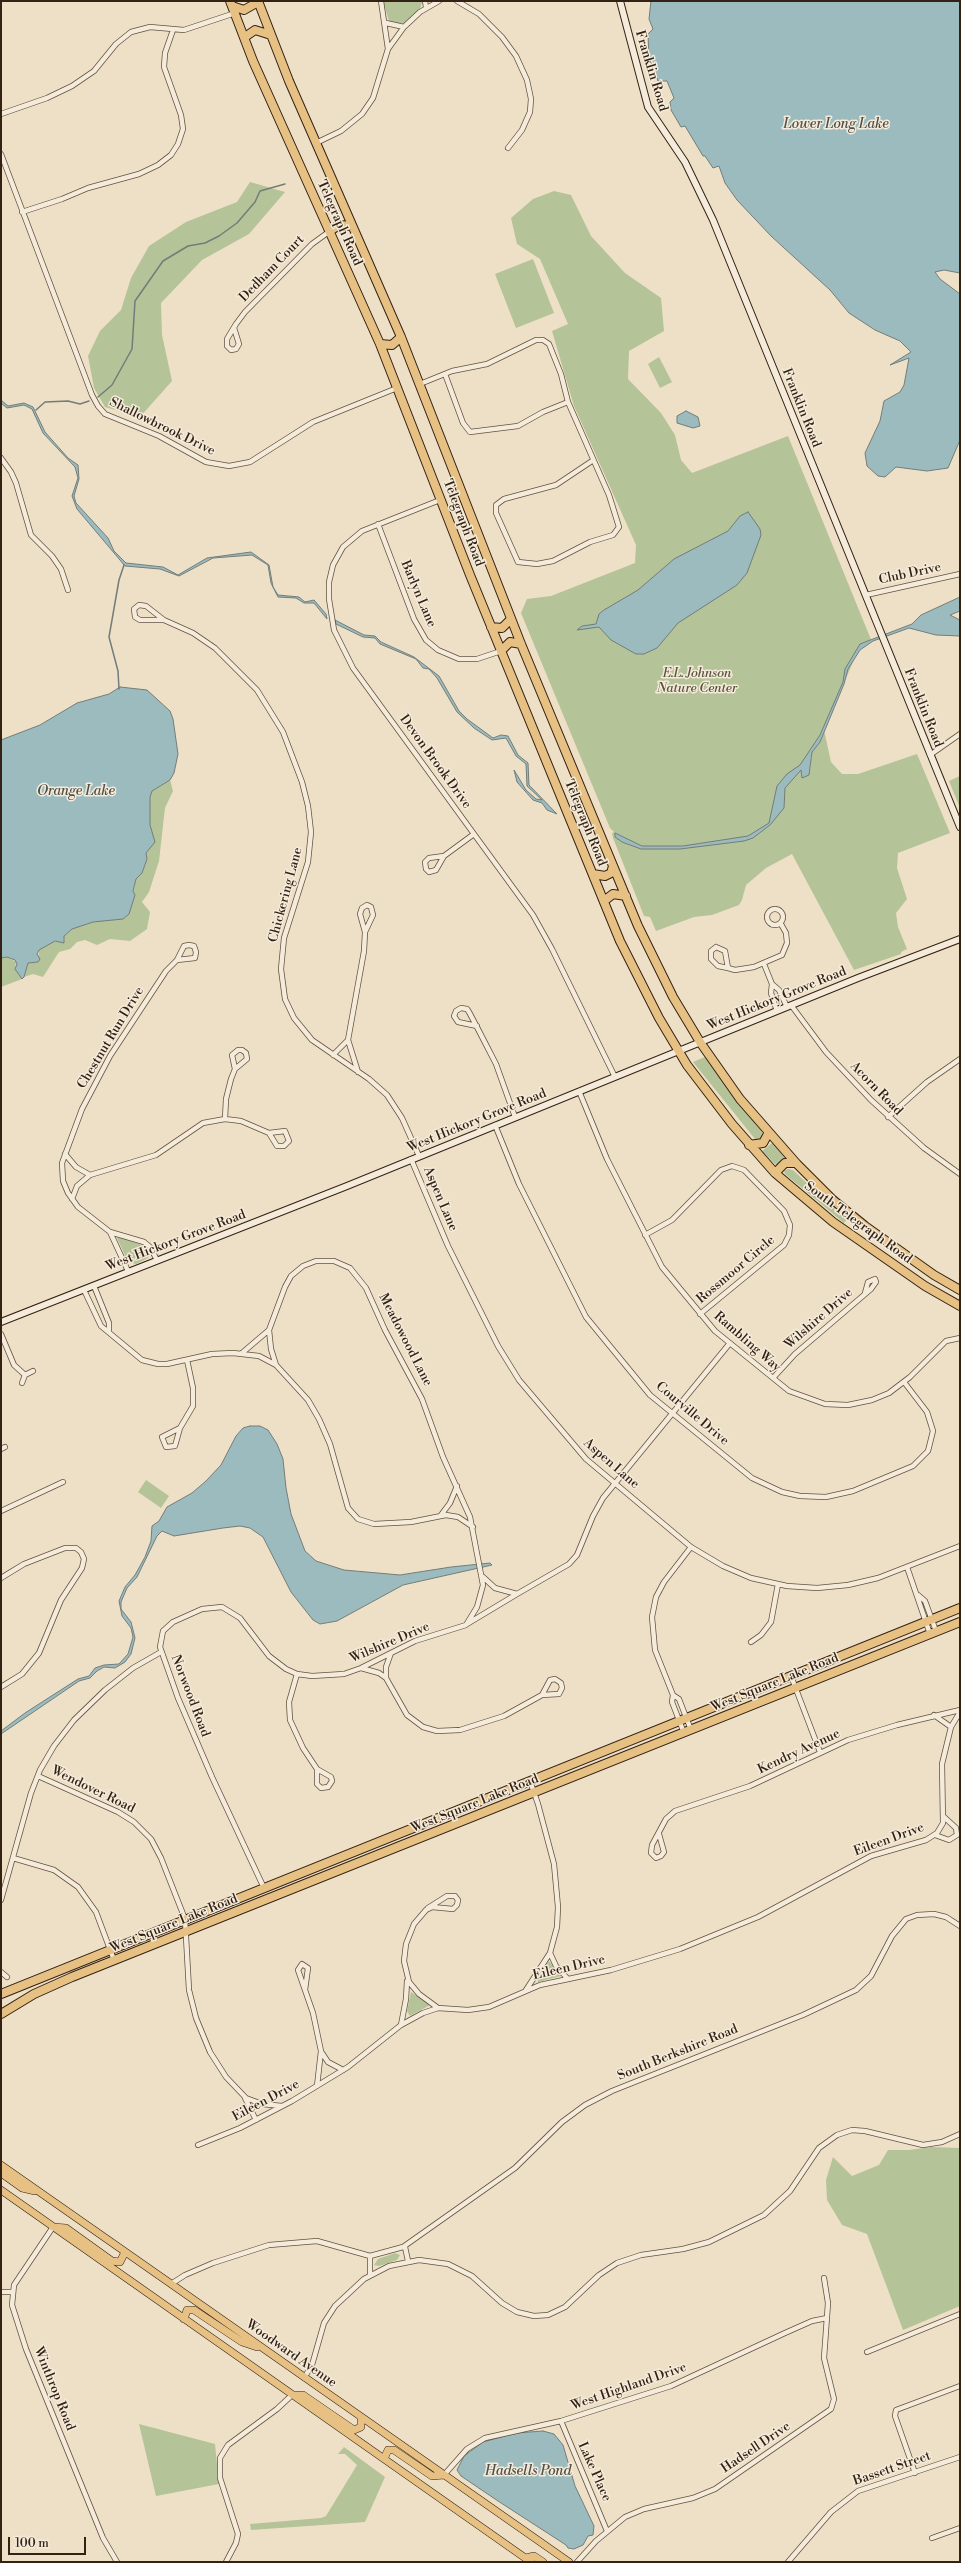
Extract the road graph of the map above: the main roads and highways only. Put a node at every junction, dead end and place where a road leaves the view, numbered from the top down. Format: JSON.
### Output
{"nodes":[{"id":1,"x":259,"y":1,"type":"edge"},
{"id":2,"x":233,"y":6,"type":"edge"},
{"id":3,"x":271,"y":35,"type":"junction"},
{"id":4,"x":245,"y":38,"type":"junction"},
{"id":5,"x":352,"y":226,"type":"junction"},
{"id":6,"x":330,"y":231,"type":"junction"},
{"id":7,"x":401,"y":337,"type":"junction"},
{"id":8,"x":380,"y":344,"type":"junction"},
{"id":9,"x":512,"y":619,"type":"junction"},
{"id":10,"x":491,"y":627,"type":"junction"},
{"id":11,"x":521,"y":644,"type":"junction"},
{"id":12,"x":501,"y":651,"type":"junction"},
{"id":13,"x":613,"y":866,"type":"junction"},
{"id":14,"x":593,"y":874,"type":"junction"},
{"id":15,"x":626,"y":896,"type":"junction"},
{"id":16,"x":604,"y":901,"type":"junction"},
{"id":17,"x":700,"y":1042,"type":"joint"},
{"id":18,"x":678,"y":1052,"type":"joint"},
{"id":19,"x":768,"y":1134,"type":"junction"},
{"id":20,"x":749,"y":1145,"type":"junction"},
{"id":21,"x":796,"y":1163,"type":"junction"},
{"id":22,"x":775,"y":1174,"type":"junction"},
{"id":23,"x":960,"y":1290,"type":"edge"},
{"id":24,"x":960,"y":1306,"type":"edge"},
{"id":25,"x":960,"y":1608,"type":"edge"},
{"id":26,"x":960,"y":1622,"type":"edge"},
{"id":27,"x":1,"y":1994,"type":"edge"},
{"id":28,"x":1,"y":2014,"type":"edge"},
{"id":29,"x":1,"y":2165,"type":"edge"},
{"id":30,"x":1,"y":2174,"type":"edge"},
{"id":31,"x":1,"y":2190,"type":"edge"},
{"id":32,"x":39,"y":2192,"type":"junction"},
{"id":33,"x":53,"y":2227,"type":"junction"},
{"id":34,"x":125,"y":2252,"type":"junction"},
{"id":35,"x":184,"y":2319,"type":"junction"},
{"id":36,"x":264,"y":2350,"type":"junction"},
{"id":37,"x":292,"y":2395,"type":"junction"},
{"id":38,"x":361,"y":2418,"type":"junction"},
{"id":39,"x":384,"y":2459,"type":"junction"},
{"id":40,"x":444,"y":2475,"type":"junction"},
{"id":41,"x":526,"y":2561,"type":"edge"},
{"id":42,"x":543,"y":2562,"type":"edge"},
{"id":43,"x":569,"y":2562,"type":"edge"}],
"edges":[{"from":1,"to":2,"type":"highway"},
{"from":1,"to":3,"type":"highway","name":"Telegraph Road"},
{"from":2,"to":4,"type":"highway","name":"Telegraph Road"},
{"from":3,"to":4,"type":"highway"},
{"from":3,"to":5,"type":"highway","name":"Telegraph Road"},
{"from":4,"to":6,"type":"highway","name":"Telegraph Road"},
{"from":5,"to":6,"type":"highway"},
{"from":5,"to":7,"type":"highway","name":"Telegraph Road"},
{"from":6,"to":8,"type":"highway","name":"Telegraph Road"},
{"from":7,"to":8,"type":"highway"},
{"from":7,"to":9,"type":"highway","name":"Telegraph Road"},
{"from":8,"to":10,"type":"highway","name":"Telegraph Road"},
{"from":9,"to":10,"type":"highway"},
{"from":9,"to":11,"type":"highway","name":"Telegraph Road"},
{"from":10,"to":12,"type":"highway","name":"Telegraph Road"},
{"from":11,"to":12,"type":"highway"},
{"from":11,"to":13,"type":"highway","name":"Telegraph Road"},
{"from":12,"to":14,"type":"highway","name":"Telegraph Road"},
{"from":13,"to":14,"type":"highway"},
{"from":13,"to":15,"type":"highway","name":"Telegraph Road"},
{"from":14,"to":16,"type":"highway","name":"Telegraph Road"},
{"from":15,"to":16,"type":"highway"},
{"from":15,"to":17,"type":"highway","name":"Telegraph Road"},
{"from":16,"to":18,"type":"highway","name":"Telegraph Road"},
{"from":17,"to":19,"type":"highway","name":"South Telegraph Road"},
{"from":18,"to":20,"type":"highway","name":"South Telegraph Road"},
{"from":19,"to":20,"type":"highway"},
{"from":19,"to":21,"type":"highway","name":"South Telegraph Road"},
{"from":20,"to":22,"type":"highway","name":"South Telegraph Road"},
{"from":21,"to":22,"type":"highway"},
{"from":21,"to":23,"type":"highway","name":"South Telegraph Road"},
{"from":22,"to":24,"type":"highway","name":"South Telegraph Road"},
{"from":25,"to":27,"type":"highway","name":"West Square Lake Road"},
{"from":26,"to":28,"type":"highway","name":"West Square Lake Road"},
{"from":29,"to":32,"type":"main road","name":"Woodward Avenue"},
{"from":30,"to":32,"type":"main road"},
{"from":31,"to":33,"type":"main road"},
{"from":32,"to":34,"type":"main road","name":"Woodward Avenue"},
{"from":33,"to":34,"type":"main road"},
{"from":33,"to":35,"type":"main road"},
{"from":34,"to":36,"type":"main road","name":"Woodward Avenue"},
{"from":35,"to":36,"type":"main road"},
{"from":35,"to":37,"type":"main road"},
{"from":36,"to":38,"type":"main road","name":"Woodward Avenue"},
{"from":37,"to":38,"type":"main road"},
{"from":37,"to":39,"type":"main road"},
{"from":38,"to":40,"type":"main road","name":"Woodward Avenue"},
{"from":39,"to":40,"type":"main road"},
{"from":39,"to":41,"type":"main road"},
{"from":40,"to":43,"type":"main road","name":"Woodward Avenue"},
{"from":41,"to":42,"type":"main road"}]}
